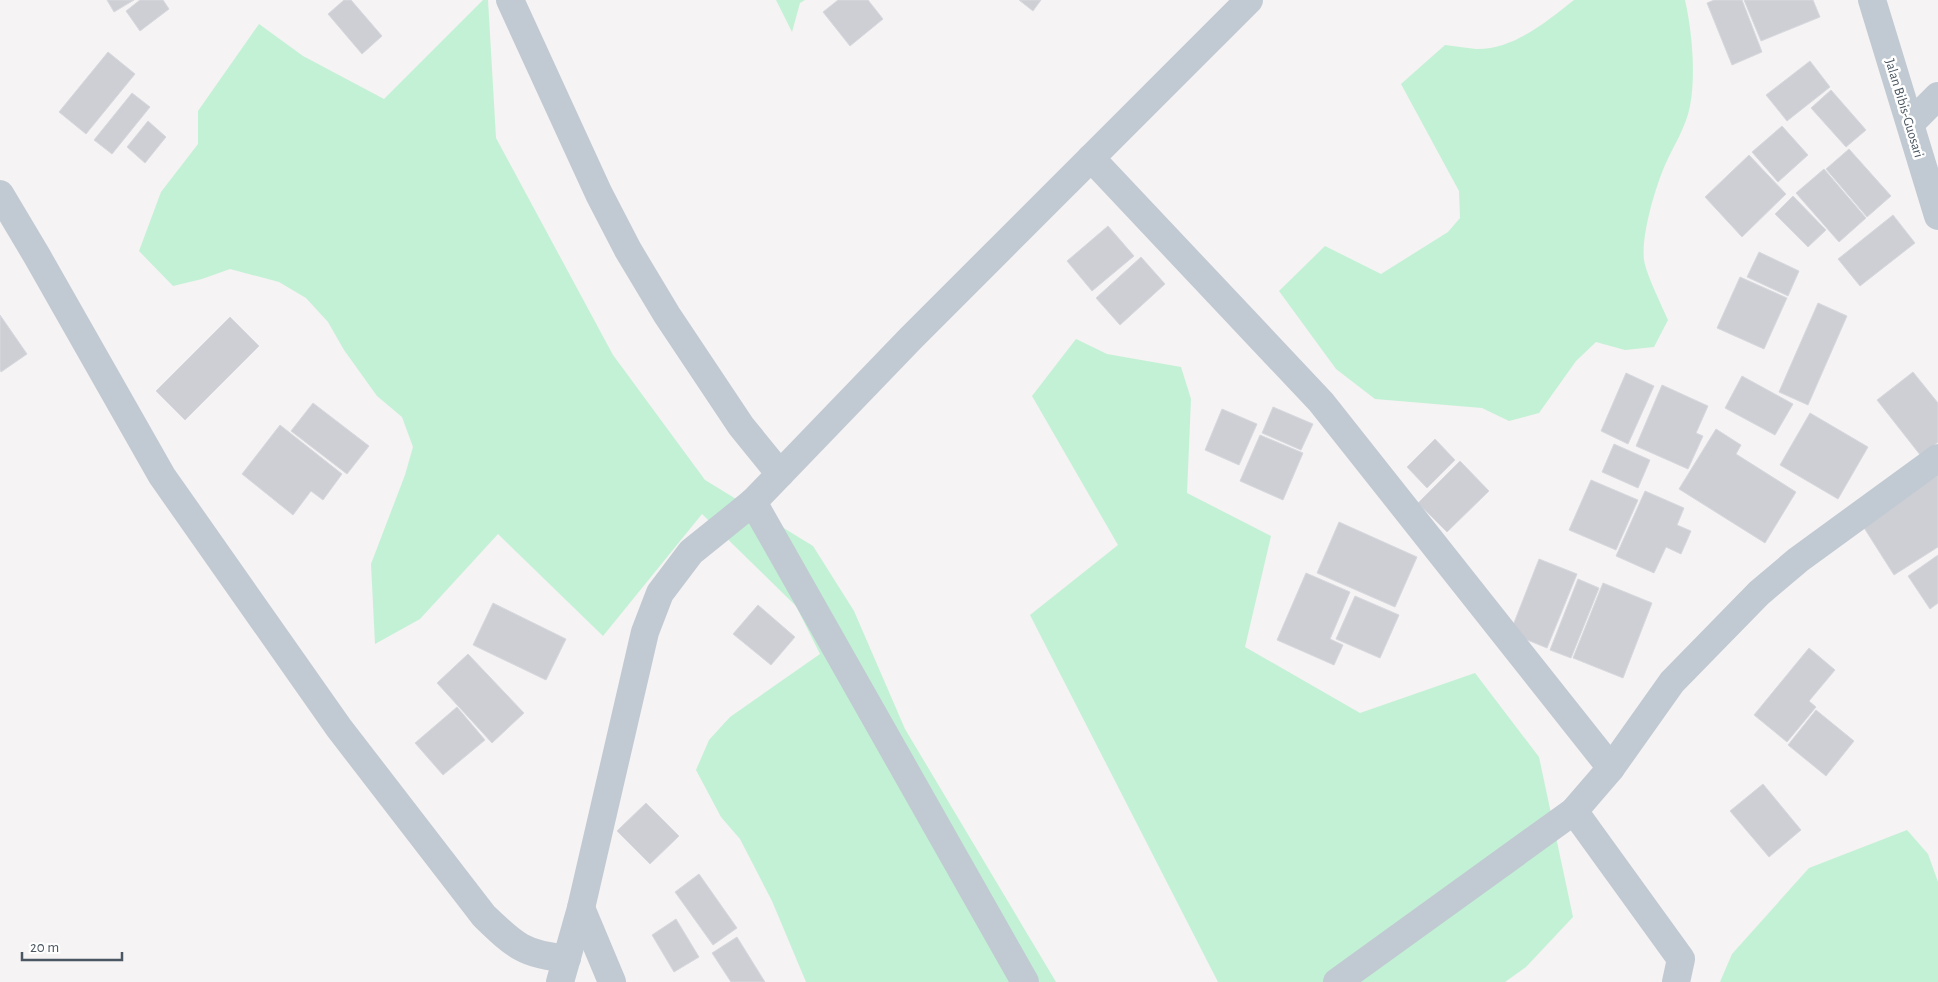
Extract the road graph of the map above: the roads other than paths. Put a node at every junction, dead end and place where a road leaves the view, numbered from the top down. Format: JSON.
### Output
{"nodes":[{"id":1,"x":510,"y":0,"type":"edge"},
{"id":2,"x":1249,"y":0,"type":"edge"},
{"id":3,"x":1872,"y":0,"type":"edge"},
{"id":4,"x":1938,"y":96,"type":"edge"},
{"id":5,"x":1911,"y":123,"type":"junction"},
{"id":6,"x":1092,"y":158,"type":"junction"},
{"id":7,"x":0,"y":194,"type":"edge"},
{"id":8,"x":1938,"y":216,"type":"edge"},
{"id":9,"x":1938,"y":458,"type":"edge"},
{"id":10,"x":780,"y":474,"type":"junction"},
{"id":11,"x":753,"y":502,"type":"junction"},
{"id":12,"x":1611,"y":768,"type":"junction"},
{"id":13,"x":1574,"y":811,"type":"junction"},
{"id":14,"x":582,"y":908,"type":"junction"},
{"id":15,"x":563,"y":970,"type":"edge"},
{"id":16,"x":612,"y":982,"type":"edge"},
{"id":17,"x":1024,"y":982,"type":"edge"},
{"id":18,"x":1337,"y":982,"type":"edge"},
{"id":19,"x":1676,"y":982,"type":"edge"}],
"edges":[{"from":1,"to":10,"type":"street"},
{"from":2,"to":6,"type":"street"},
{"from":3,"to":5,"type":"street","name":"Jalan Bibis-Guosari"},
{"from":4,"to":5,"type":"street"},
{"from":5,"to":8,"type":"street","name":"Jalan Bibis-Guosari"},
{"from":6,"to":10,"type":"street"},
{"from":6,"to":12,"type":"street"},
{"from":7,"to":15,"type":"street"},
{"from":9,"to":12,"type":"street"},
{"from":10,"to":11,"type":"street"},
{"from":11,"to":14,"type":"street"},
{"from":11,"to":17,"type":"street"},
{"from":12,"to":13,"type":"street"},
{"from":13,"to":18,"type":"street"},
{"from":13,"to":19,"type":"street"},
{"from":14,"to":15,"type":"street"},
{"from":14,"to":16,"type":"street"}]}
